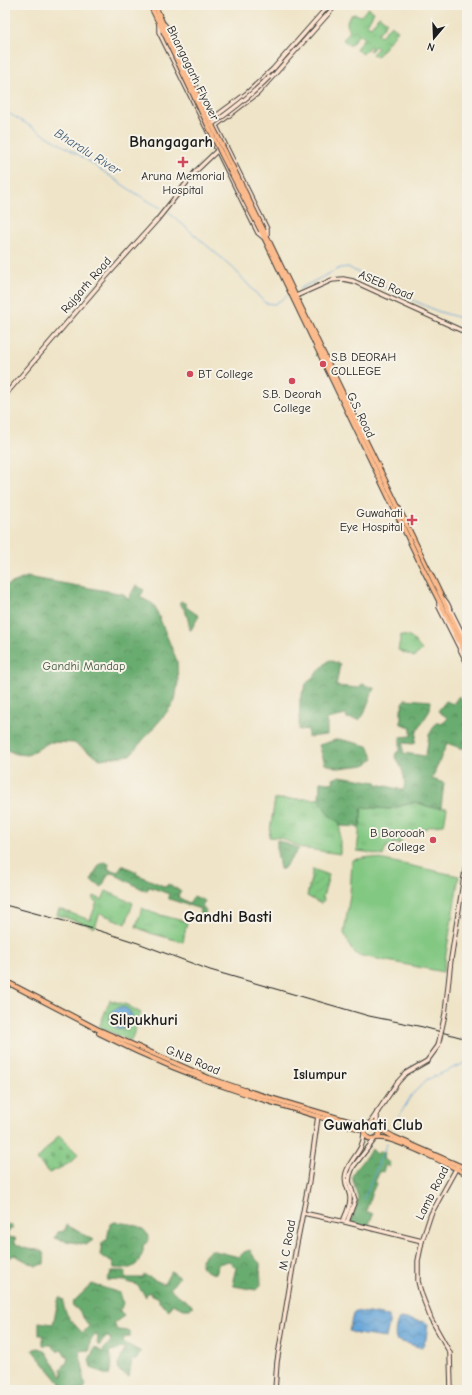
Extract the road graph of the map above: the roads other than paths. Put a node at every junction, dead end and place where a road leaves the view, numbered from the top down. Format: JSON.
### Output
{"nodes":[{"id":1,"x":150,"y":5,"type":"edge"},
{"id":2,"x":154,"y":5,"type":"edge"},
{"id":3,"x":329,"y":5,"type":"edge"},
{"id":4,"x":336,"y":5,"type":"edge"},
{"id":5,"x":160,"y":23,"type":"junction"},
{"id":6,"x":164,"y":30,"type":"junction"},
{"id":7,"x":274,"y":72,"type":"junction"},
{"id":8,"x":209,"y":112,"type":"junction"},
{"id":9,"x":200,"y":116,"type":"junction"},
{"id":10,"x":212,"y":118,"type":"junction"},
{"id":11,"x":213,"y":125,"type":"junction"},
{"id":12,"x":225,"y":146,"type":"junction"},
{"id":13,"x":217,"y":152,"type":"junction"},
{"id":14,"x":262,"y":231,"type":"junction"},
{"id":15,"x":265,"y":237,"type":"junction"},
{"id":16,"x":296,"y":296,"type":"junction"},
{"id":17,"x":467,"y":333,"type":"edge"},
{"id":18,"x":5,"y":394,"type":"edge"},
{"id":19,"x":440,"y":599,"type":"junction"},
{"id":20,"x":444,"y":606,"type":"junction"},
{"id":21,"x":467,"y":643,"type":"edge"},
{"id":22,"x":467,"y":649,"type":"edge"},
{"id":23,"x":467,"y":660,"type":"edge"},
{"id":24,"x":467,"y":858,"type":"edge"},
{"id":25,"x":5,"y":982,"type":"edge"},
{"id":26,"x":21,"y":991,"type":"junction"},
{"id":27,"x":377,"y":1112,"type":"junction"},
{"id":28,"x":318,"y":1116,"type":"junction"},
{"id":29,"x":370,"y":1123,"type":"junction"},
{"id":30,"x":378,"y":1127,"type":"junction"},
{"id":31,"x":364,"y":1130,"type":"junction"},
{"id":32,"x":376,"y":1139,"type":"junction"},
{"id":33,"x":457,"y":1166,"type":"junction"},
{"id":34,"x":467,"y":1169,"type":"edge"},
{"id":35,"x":467,"y":1174,"type":"edge"},
{"id":36,"x":303,"y":1213,"type":"junction"},
{"id":37,"x":345,"y":1222,"type":"junction"},
{"id":38,"x":422,"y":1241,"type":"junction"},
{"id":39,"x":275,"y":1390,"type":"edge"},
{"id":40,"x":451,"y":1390,"type":"edge"}],
"edges":[{"from":1,"to":5,"type":"main road"},
{"from":2,"to":5,"type":"main road"},
{"from":3,"to":7,"type":"main road"},
{"from":4,"to":7,"type":"main road"},
{"from":5,"to":6,"type":"main road","name":"Bhangagarh Flyover"},
{"from":5,"to":8,"type":"main road"},
{"from":5,"to":9,"type":"main road"},
{"from":6,"to":11,"type":"main road","name":"Bhangagarh Flyover","bridge":true},
{"from":6,"to":14,"type":"main road","name":"Bhangagarh Flyover","bridge":true},
{"from":7,"to":10,"type":"main road"},
{"from":7,"to":11,"type":"main road","bridge":true},
{"from":7,"to":11,"type":"main road"},
{"from":8,"to":9,"type":"main road"},
{"from":8,"to":10,"type":"main road"},
{"from":9,"to":13,"type":"main road"},
{"from":10,"to":11,"type":"main road"},
{"from":11,"to":12,"type":"main road"},
{"from":11,"to":14,"type":"main road","name":"Bhangagarh Flyover","bridge":true},
{"from":12,"to":13,"type":"main road","name":"Rajgarh Road"},
{"from":12,"to":15,"type":"main road"},
{"from":13,"to":15,"type":"main road"},
{"from":13,"to":18,"type":"main road","name":"Rajgarh Road"},
{"from":14,"to":15,"type":"main road","name":"Bhangagarh Flyover"},
{"from":15,"to":16,"type":"main road","name":"G.S. Road"},
{"from":15,"to":19,"type":"main road","name":"G.S. Road"},
{"from":16,"to":17,"type":"main road","name":"ASEB Road"},
{"from":16,"to":19,"type":"main road","name":"G.S. Road"},
{"from":19,"to":20,"type":"main road"},
{"from":19,"to":21,"type":"main road"},
{"from":19,"to":23,"type":"main road"},
{"from":20,"to":22,"type":"main road"},
{"from":20,"to":23,"type":"main road"},
{"from":24,"to":27,"type":"main road","bridge":true},
{"from":25,"to":26,"type":"main road"},
{"from":26,"to":28,"type":"main road","name":"G.N.B Road"},
{"from":26,"to":31,"type":"main road","name":"G.N.B Road"},
{"from":27,"to":29,"type":"main road"},
{"from":27,"to":30,"type":"main road"},
{"from":28,"to":31,"type":"main road","name":"G.N.B Road"},
{"from":28,"to":36,"type":"main road","name":"M C Road"},
{"from":29,"to":30,"type":"main road"},
{"from":29,"to":31,"type":"main road"},
{"from":30,"to":32,"type":"main road"},
{"from":30,"to":33,"type":"main road"},
{"from":31,"to":32,"type":"main road"},
{"from":31,"to":37,"type":"main road"},
{"from":32,"to":33,"type":"main road"},
{"from":32,"to":37,"type":"main road"},
{"from":33,"to":34,"type":"main road"},
{"from":33,"to":35,"type":"main road"},
{"from":33,"to":38,"type":"main road","name":"Lamb Road"},
{"from":36,"to":37,"type":"main road"},
{"from":36,"to":39,"type":"main road","name":"M C Road"},
{"from":37,"to":38,"type":"main road"},
{"from":38,"to":40,"type":"main road","name":"Lamb Road"}]}
